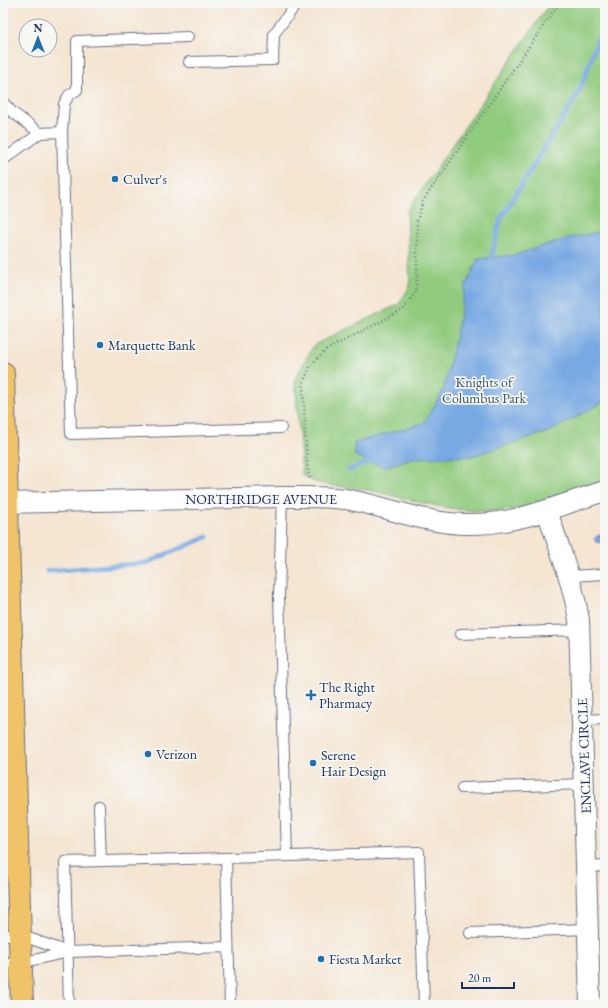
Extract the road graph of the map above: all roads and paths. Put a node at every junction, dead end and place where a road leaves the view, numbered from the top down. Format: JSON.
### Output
{"nodes":[{"id":1,"x":293,"y":3,"type":"edge"},
{"id":2,"x":559,"y":3,"type":"edge"},
{"id":3,"x":188,"y":37,"type":"dead end"},
{"id":4,"x":189,"y":62,"type":"dead end"},
{"id":5,"x":3,"y":102,"type":"edge"},
{"id":6,"x":62,"y":132,"type":"junction"},
{"id":7,"x":40,"y":133,"type":"junction"},
{"id":8,"x":3,"y":160,"type":"edge"},
{"id":9,"x":3,"y":373,"type":"edge"},
{"id":10,"x":281,"y":428,"type":"dead end"},
{"id":11,"x":303,"y":479,"type":"dead end"},
{"id":12,"x":605,"y":491,"type":"edge"},
{"id":13,"x":282,"y":497,"type":"junction"},
{"id":14,"x":5,"y":503,"type":"edge"},
{"id":15,"x":547,"y":511,"type":"junction"},
{"id":16,"x":605,"y":574,"type":"edge"},
{"id":17,"x":569,"y":576,"type":"junction"},
{"id":18,"x":580,"y":630,"type":"junction"},
{"id":19,"x":461,"y":634,"type":"dead end"},
{"id":20,"x":605,"y":719,"type":"edge"},
{"id":21,"x":583,"y":720,"type":"junction"},
{"id":22,"x":584,"y":784,"type":"junction"},
{"id":23,"x":462,"y":788,"type":"dead end"},
{"id":24,"x":100,"y":806,"type":"dead end"},
{"id":25,"x":287,"y":856,"type":"junction"},
{"id":26,"x":226,"y":858,"type":"junction"},
{"id":27,"x":101,"y":861,"type":"junction"},
{"id":28,"x":596,"y":866,"type":"edge"},
{"id":29,"x":588,"y":929,"type":"junction"},
{"id":30,"x":470,"y":933,"type":"dead end"},
{"id":31,"x":11,"y":935,"type":"edge"},
{"id":32,"x":228,"y":947,"type":"junction"},
{"id":33,"x":68,"y":952,"type":"junction"},
{"id":34,"x":12,"y":963,"type":"edge"},
{"id":35,"x":22,"y":1005,"type":"edge"},
{"id":36,"x":69,"y":1005,"type":"edge"},
{"id":37,"x":230,"y":1005,"type":"edge"},
{"id":38,"x":424,"y":1005,"type":"edge"},
{"id":39,"x":590,"y":1005,"type":"edge"}],
"edges":[{"from":1,"to":4,"type":"lane"},
{"from":2,"to":11,"type":"path"},
{"from":3,"to":6,"type":"lane"},
{"from":5,"to":7,"type":"lane"},
{"from":6,"to":7,"type":"lane"},
{"from":6,"to":10,"type":"lane"},
{"from":7,"to":8,"type":"lane"},
{"from":9,"to":14,"type":"main road"},
{"from":12,"to":15,"type":"street","name":"NORTHRIDGE AVENUE"},
{"from":13,"to":14,"type":"street","name":"NORTHRIDGE AVENUE"},
{"from":13,"to":15,"type":"street","name":"NORTHRIDGE AVENUE"},
{"from":13,"to":25,"type":"lane"},
{"from":14,"to":31,"type":"main road"},
{"from":15,"to":17,"type":"street","name":"ENCLAVE CIRCLE"},
{"from":16,"to":17,"type":"lane"},
{"from":17,"to":18,"type":"street","name":"ENCLAVE CIRCLE"},
{"from":18,"to":19,"type":"lane"},
{"from":18,"to":21,"type":"street","name":"ENCLAVE CIRCLE"},
{"from":20,"to":21,"type":"lane"},
{"from":21,"to":22,"type":"street","name":"ENCLAVE CIRCLE"},
{"from":22,"to":23,"type":"lane"},
{"from":22,"to":28,"type":"street","name":"ENCLAVE CIRCLE"},
{"from":24,"to":27,"type":"lane"},
{"from":25,"to":26,"type":"lane"},
{"from":25,"to":38,"type":"lane"},
{"from":26,"to":27,"type":"lane"},
{"from":26,"to":32,"type":"lane"},
{"from":27,"to":33,"type":"lane"},
{"from":28,"to":29,"type":"street","name":"ENCLAVE CIRCLE"},
{"from":29,"to":30,"type":"lane"},
{"from":29,"to":39,"type":"street","name":"ENCLAVE CIRCLE"},
{"from":31,"to":33,"type":"lane"},
{"from":31,"to":34,"type":"main road"},
{"from":32,"to":33,"type":"lane"},
{"from":32,"to":37,"type":"lane"},
{"from":33,"to":34,"type":"lane"},
{"from":33,"to":36,"type":"lane"},
{"from":34,"to":35,"type":"main road"}]}
